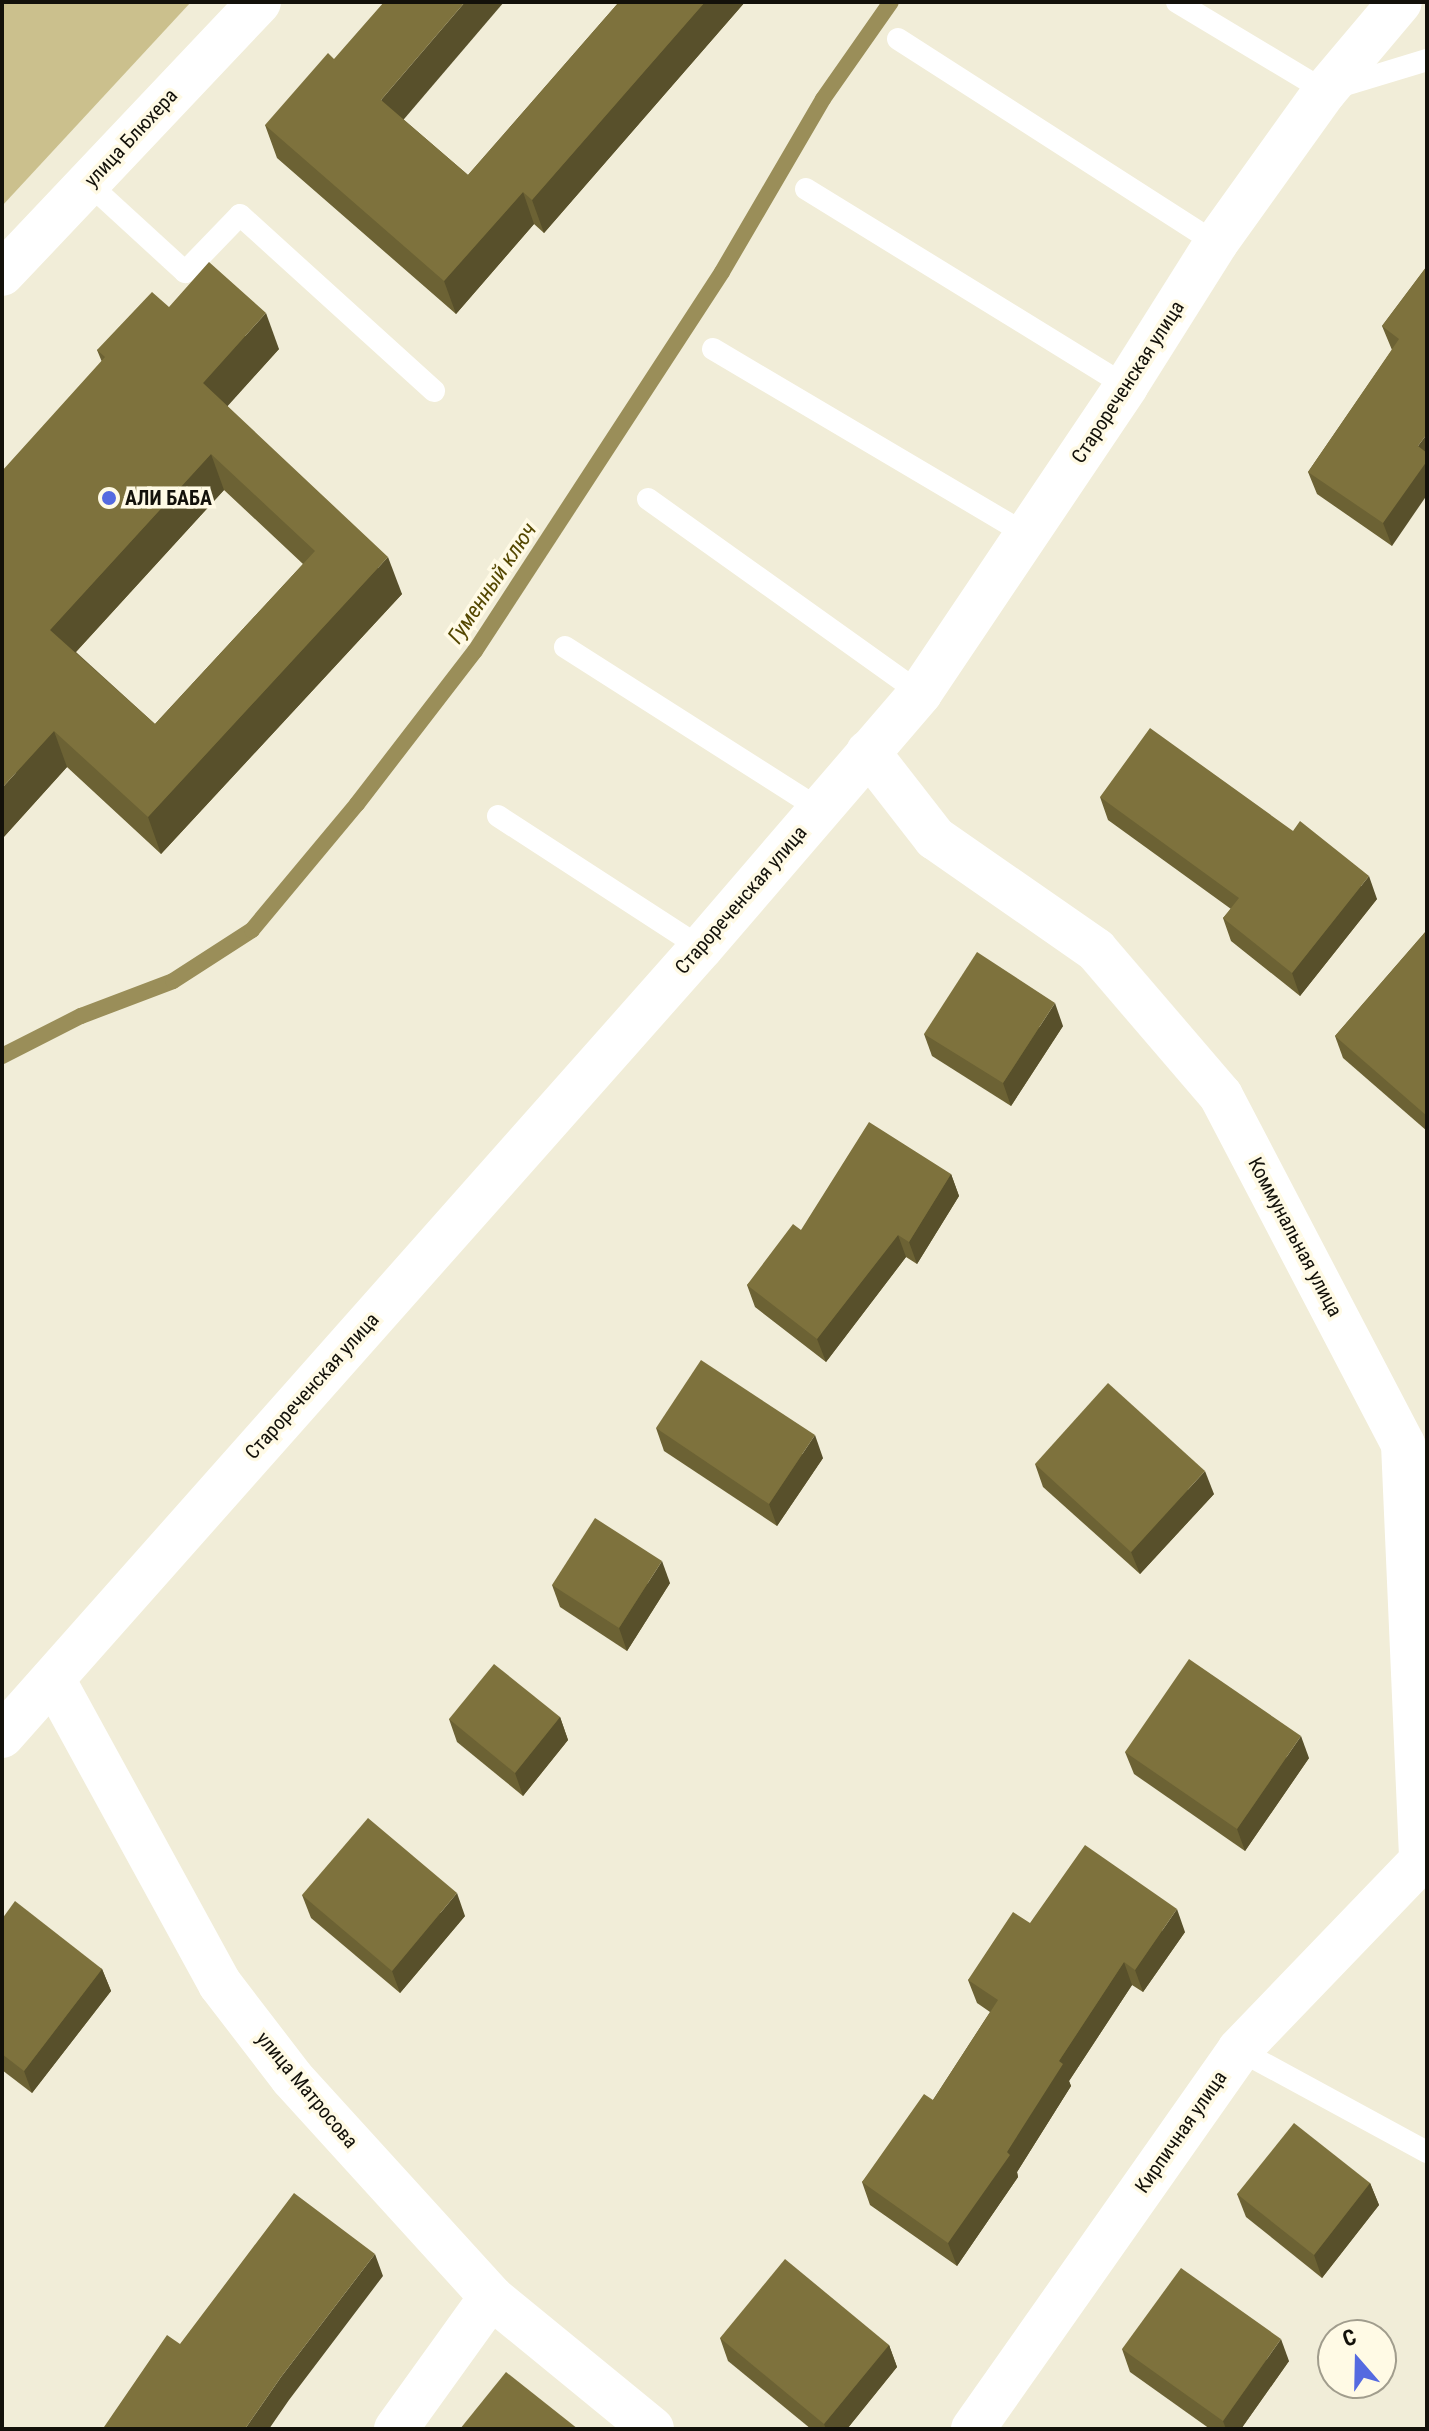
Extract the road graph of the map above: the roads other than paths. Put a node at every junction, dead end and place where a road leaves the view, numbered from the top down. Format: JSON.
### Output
{"nodes":[{"id":1,"x":259,"y":2,"type":"edge"},
{"id":2,"x":1177,"y":2,"type":"edge"},
{"id":3,"x":1400,"y":2,"type":"edge"},
{"id":4,"x":898,"y":39,"type":"dead end"},
{"id":5,"x":1427,"y":60,"type":"edge"},
{"id":6,"x":1325,"y":91,"type":"junction"},
{"id":7,"x":88,"y":183,"type":"junction"},
{"id":8,"x":806,"y":189,"type":"dead end"},
{"id":9,"x":1216,"y":243,"type":"junction"},
{"id":10,"x":2,"y":274,"type":"edge"},
{"id":11,"x":713,"y":349,"type":"dead end"},
{"id":12,"x":1126,"y":386,"type":"junction"},
{"id":13,"x":434,"y":391,"type":"dead end"},
{"id":14,"x":648,"y":499,"type":"dead end"},
{"id":15,"x":1028,"y":535,"type":"junction"},
{"id":16,"x":565,"y":647,"type":"dead end"},
{"id":17,"x":920,"y":693,"type":"junction"},
{"id":18,"x":868,"y":752,"type":"junction"},
{"id":19,"x":819,"y":809,"type":"junction"},
{"id":20,"x":498,"y":816,"type":"dead end"},
{"id":21,"x":701,"y":948,"type":"junction"},
{"id":22,"x":1415,"y":1461,"type":"edge"},
{"id":23,"x":53,"y":1679,"type":"junction"},
{"id":24,"x":2,"y":1736,"type":"edge"},
{"id":25,"x":1425,"y":1869,"type":"edge"},
{"id":26,"x":1239,"y":2050,"type":"junction"},
{"id":27,"x":1427,"y":2152,"type":"edge"},
{"id":28,"x":491,"y":2297,"type":"junction"},
{"id":29,"x":396,"y":2429,"type":"edge"},
{"id":30,"x":652,"y":2429,"type":"edge"},
{"id":31,"x":973,"y":2429,"type":"edge"}],
"edges":[{"from":1,"to":7,"type":"street","name":"улица Блюхера"},
{"from":2,"to":6,"type":"lane"},
{"from":3,"to":6,"type":"street","name":"Старореченская улица"},
{"from":4,"to":9,"type":"lane"},
{"from":5,"to":6,"type":"lane"},
{"from":6,"to":9,"type":"street","name":"Старореченская улица"},
{"from":7,"to":10,"type":"street","name":"улица Блюхера"},
{"from":7,"to":13,"type":"lane"},
{"from":8,"to":12,"type":"lane"},
{"from":9,"to":12,"type":"street","name":"Старореченская улица"},
{"from":11,"to":15,"type":"lane"},
{"from":12,"to":15,"type":"street","name":"Старореченская улица"},
{"from":14,"to":17,"type":"lane"},
{"from":15,"to":17,"type":"street","name":"Старореченская улица"},
{"from":16,"to":19,"type":"lane"},
{"from":17,"to":18,"type":"street","name":"Старореченская улица"},
{"from":18,"to":19,"type":"street","name":"Старореченская улица"},
{"from":18,"to":22,"type":"street","name":"Коммунальная улица"},
{"from":19,"to":21,"type":"street","name":"Старореченская улица"},
{"from":20,"to":21,"type":"lane"},
{"from":21,"to":23,"type":"street","name":"Старореченская улица"},
{"from":22,"to":25,"type":"street","name":"Коммунальная улица"},
{"from":23,"to":24,"type":"street","name":"Старореченская улица"},
{"from":23,"to":28,"type":"street","name":"улица Матросова"},
{"from":25,"to":26,"type":"street","name":"Кирпичная улица"},
{"from":26,"to":27,"type":"lane"},
{"from":26,"to":31,"type":"street","name":"Кирпичная улица"},
{"from":28,"to":29,"type":"street"},
{"from":28,"to":30,"type":"street","name":"улица Матросова"}]}
